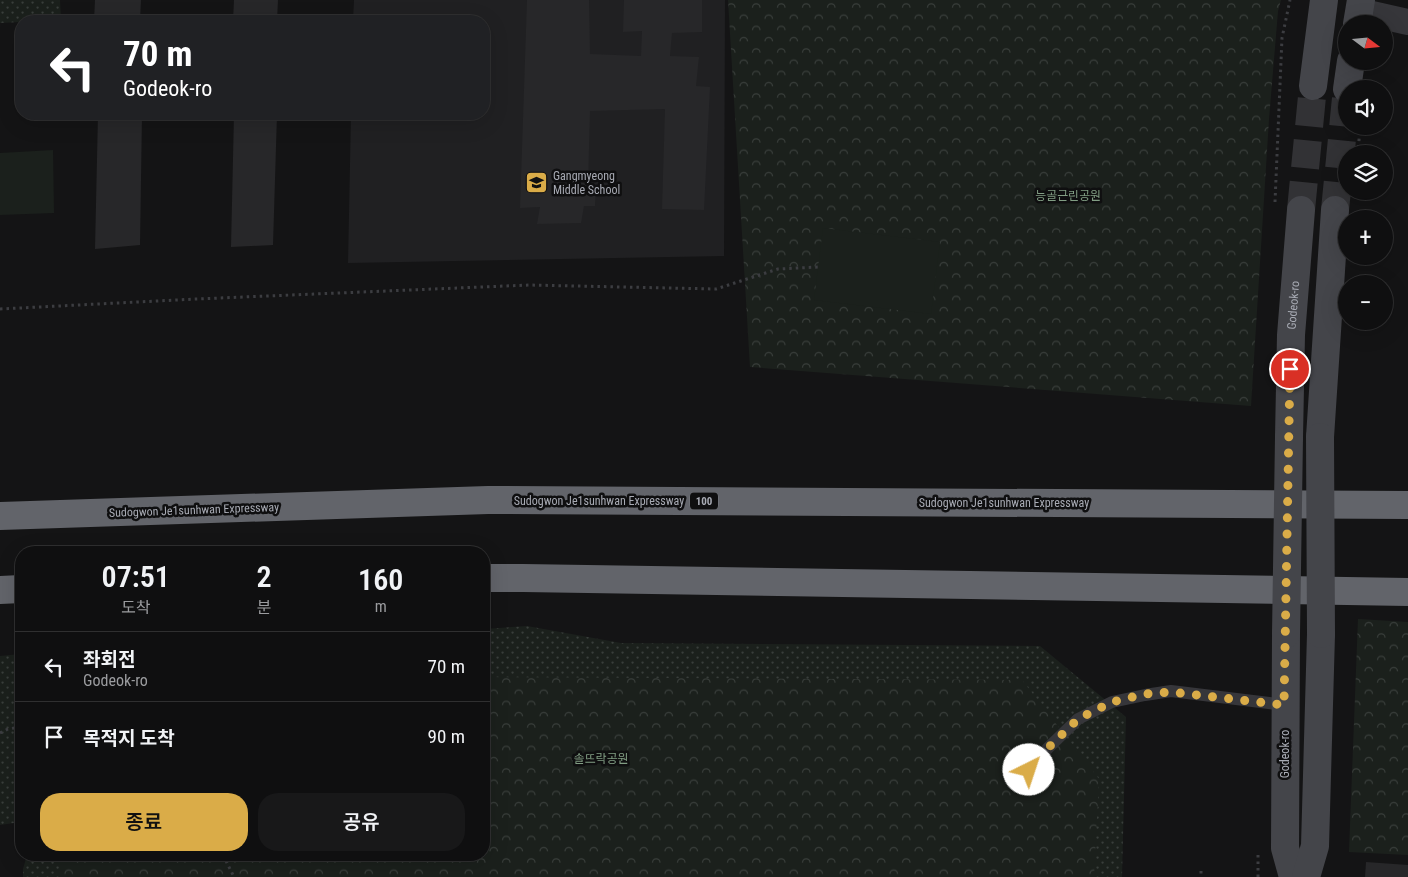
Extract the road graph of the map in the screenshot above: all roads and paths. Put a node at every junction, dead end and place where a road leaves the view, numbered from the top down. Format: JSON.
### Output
{"nodes":[{"id":1,"x":1324,"y":0,"type":"edge"},
{"id":2,"x":1359,"y":12,"type":"edge"},
{"id":3,"x":1408,"y":22,"type":"edge"},
{"id":4,"x":1313,"y":86,"type":"tunnel mouth"},
{"id":5,"x":1300,"y":210,"type":"tunnel mouth"},
{"id":6,"x":1335,"y":210,"type":"tunnel mouth"},
{"id":7,"x":818,"y":267,"type":"dead end"},
{"id":8,"x":0,"y":310,"type":"edge"},
{"id":9,"x":1408,"y":505,"type":"edge"},
{"id":10,"x":0,"y":516,"type":"edge"},
{"id":11,"x":490,"y":578,"type":"edge"},
{"id":12,"x":15,"y":589,"type":"edge"},
{"id":13,"x":0,"y":590,"type":"edge"},
{"id":14,"x":1408,"y":592,"type":"edge"},
{"id":15,"x":1284,"y":705,"type":"junction"},
{"id":16,"x":15,"y":728,"type":"edge"},
{"id":17,"x":0,"y":733,"type":"edge"},
{"id":18,"x":1029,"y":770,"type":"dead end"},
{"id":19,"x":226,"y":861,"type":"edge"},
{"id":20,"x":1201,"y":871,"type":"dead end"},
{"id":21,"x":234,"y":877,"type":"edge"},
{"id":22,"x":1201,"y":877,"type":"edge"},
{"id":23,"x":1294,"y":877,"type":"edge"},
{"id":24,"x":1306,"y":877,"type":"edge"}],
"edges":[{"from":1,"to":4,"type":"main road"},
{"from":2,"to":3,"type":"street"},
{"from":5,"to":15,"type":"main road","name":"Godeok-ro","bridge":true},
{"from":6,"to":24,"type":"main road","bridge":true},
{"from":7,"to":8,"type":"path"},
{"from":9,"to":10,"type":"highway","name":"Sudogwon Je1sunhwan Expressway","number":"100"},
{"from":11,"to":14,"type":"highway"},
{"from":12,"to":13,"type":"highway"},
{"from":15,"to":18,"type":"lane"},
{"from":15,"to":23,"type":"main road","name":"Godeok-ro"},
{"from":16,"to":17,"type":"path"},
{"from":19,"to":21,"type":"path"},
{"from":20,"to":22,"type":"path"}]}
